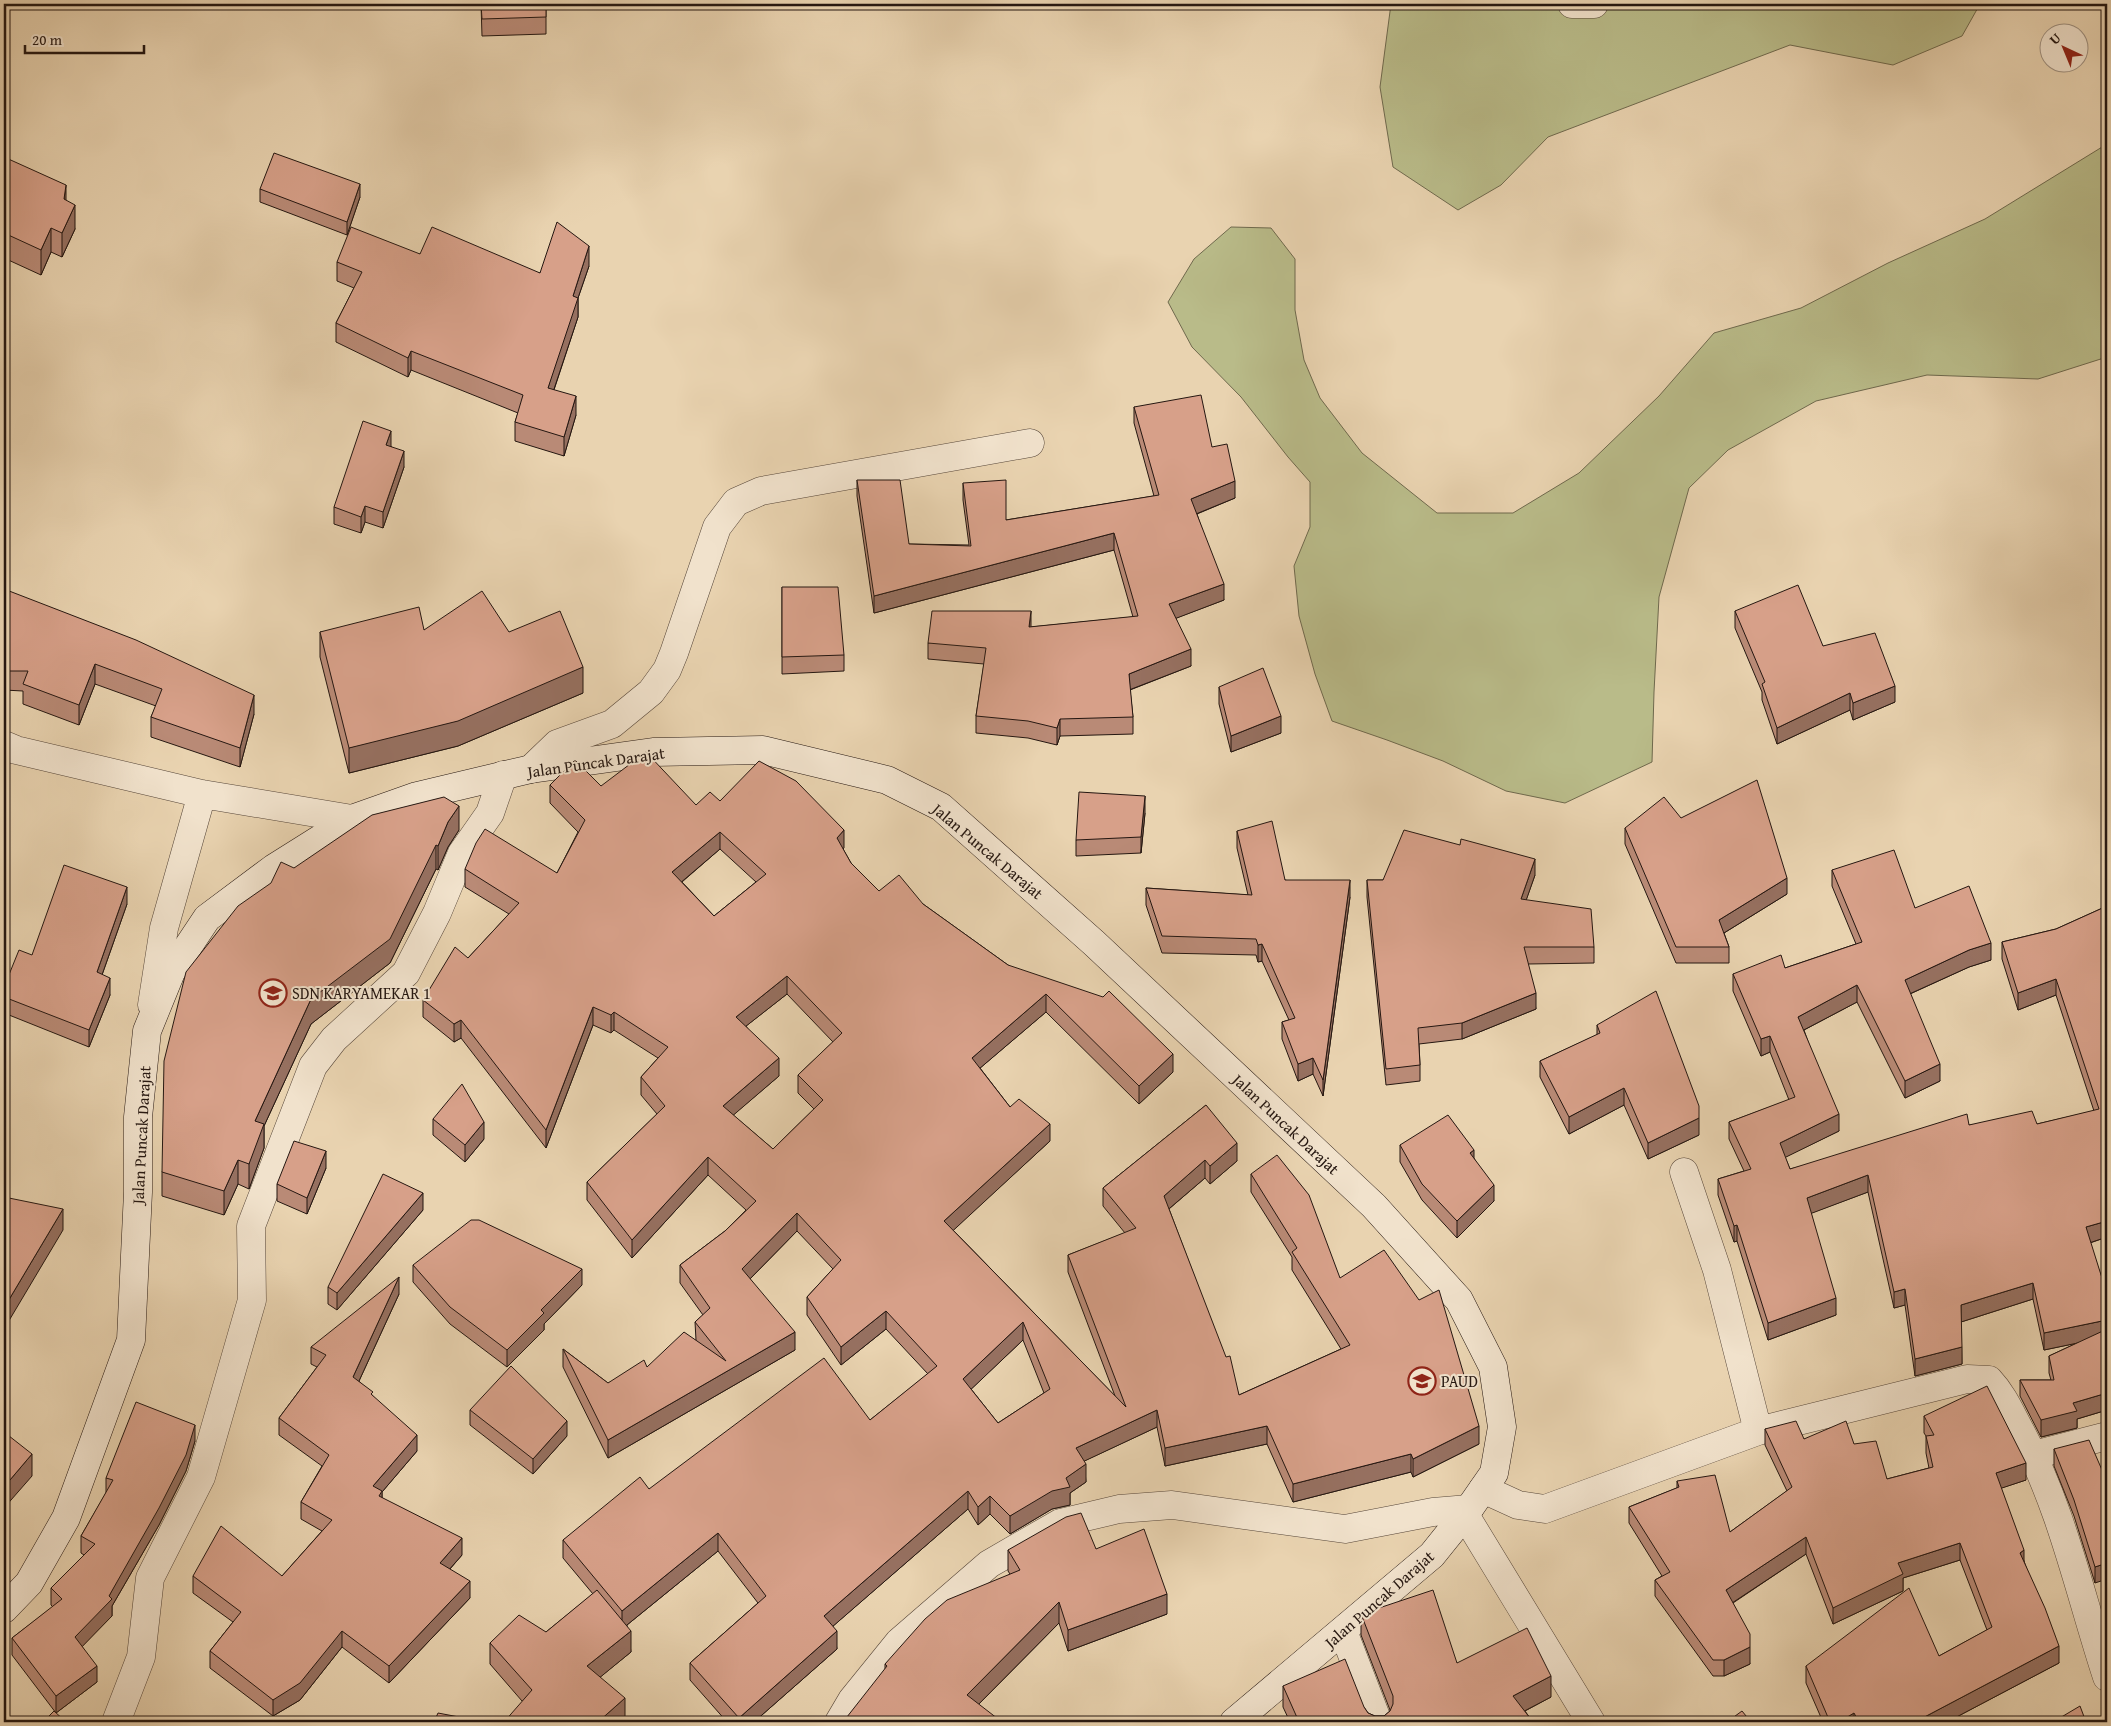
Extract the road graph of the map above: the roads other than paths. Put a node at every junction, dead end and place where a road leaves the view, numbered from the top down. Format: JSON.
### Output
{"nodes":[{"id":1,"x":1572,"y":4,"type":"edge"},
{"id":2,"x":1594,"y":4,"type":"edge"},
{"id":3,"x":1030,"y":443,"type":"dead end"},
{"id":4,"x":4,"y":745,"type":"edge"},
{"id":5,"x":531,"y":770,"type":"junction"},
{"id":6,"x":503,"y":775,"type":"junction"},
{"id":7,"x":202,"y":794,"type":"junction"},
{"id":8,"x":352,"y":819,"type":"junction"},
{"id":9,"x":147,"y":1031,"type":"junction"},
{"id":10,"x":1684,"y":1172,"type":"dead end"},
{"id":11,"x":1758,"y":1432,"type":"junction"},
{"id":12,"x":2107,"y":1436,"type":"edge"},
{"id":13,"x":2034,"y":1455,"type":"junction"},
{"id":14,"x":1472,"y":1504,"type":"junction"},
{"id":15,"x":4,"y":1609,"type":"edge"},
{"id":16,"x":1343,"y":1631,"type":"junction"},
{"id":17,"x":2107,"y":1677,"type":"edge"},
{"id":18,"x":116,"y":1722,"type":"edge"},
{"id":19,"x":838,"y":1722,"type":"edge"},
{"id":20,"x":1234,"y":1722,"type":"edge"},
{"id":21,"x":1378,"y":1722,"type":"edge"},
{"id":22,"x":1591,"y":1722,"type":"edge"}],
"edges":[{"from":1,"to":2,"type":"street"},
{"from":3,"to":5,"type":"street"},
{"from":4,"to":7,"type":"street"},
{"from":5,"to":6,"type":"street","name":"Jalan Puncak Darajat"},
{"from":5,"to":14,"type":"street","name":"Jalan Puncak Darajat"},
{"from":6,"to":8,"type":"street","name":"Jalan Puncak Darajat"},
{"from":6,"to":18,"type":"street"},
{"from":7,"to":8,"type":"street"},
{"from":7,"to":9,"type":"street"},
{"from":8,"to":9,"type":"street","name":"Jalan Puncak Darajat"},
{"from":9,"to":15,"type":"street","name":"Jalan Puncak Darajat"},
{"from":10,"to":11,"type":"street"},
{"from":11,"to":13,"type":"street"},
{"from":11,"to":14,"type":"street"},
{"from":12,"to":13,"type":"street"},
{"from":13,"to":17,"type":"street"},
{"from":14,"to":16,"type":"street","name":"Jalan Puncak Darajat"},
{"from":14,"to":19,"type":"street"},
{"from":14,"to":22,"type":"street"},
{"from":16,"to":20,"type":"street","name":"Jalan Puncak Darajat"},
{"from":16,"to":21,"type":"street"}]}
